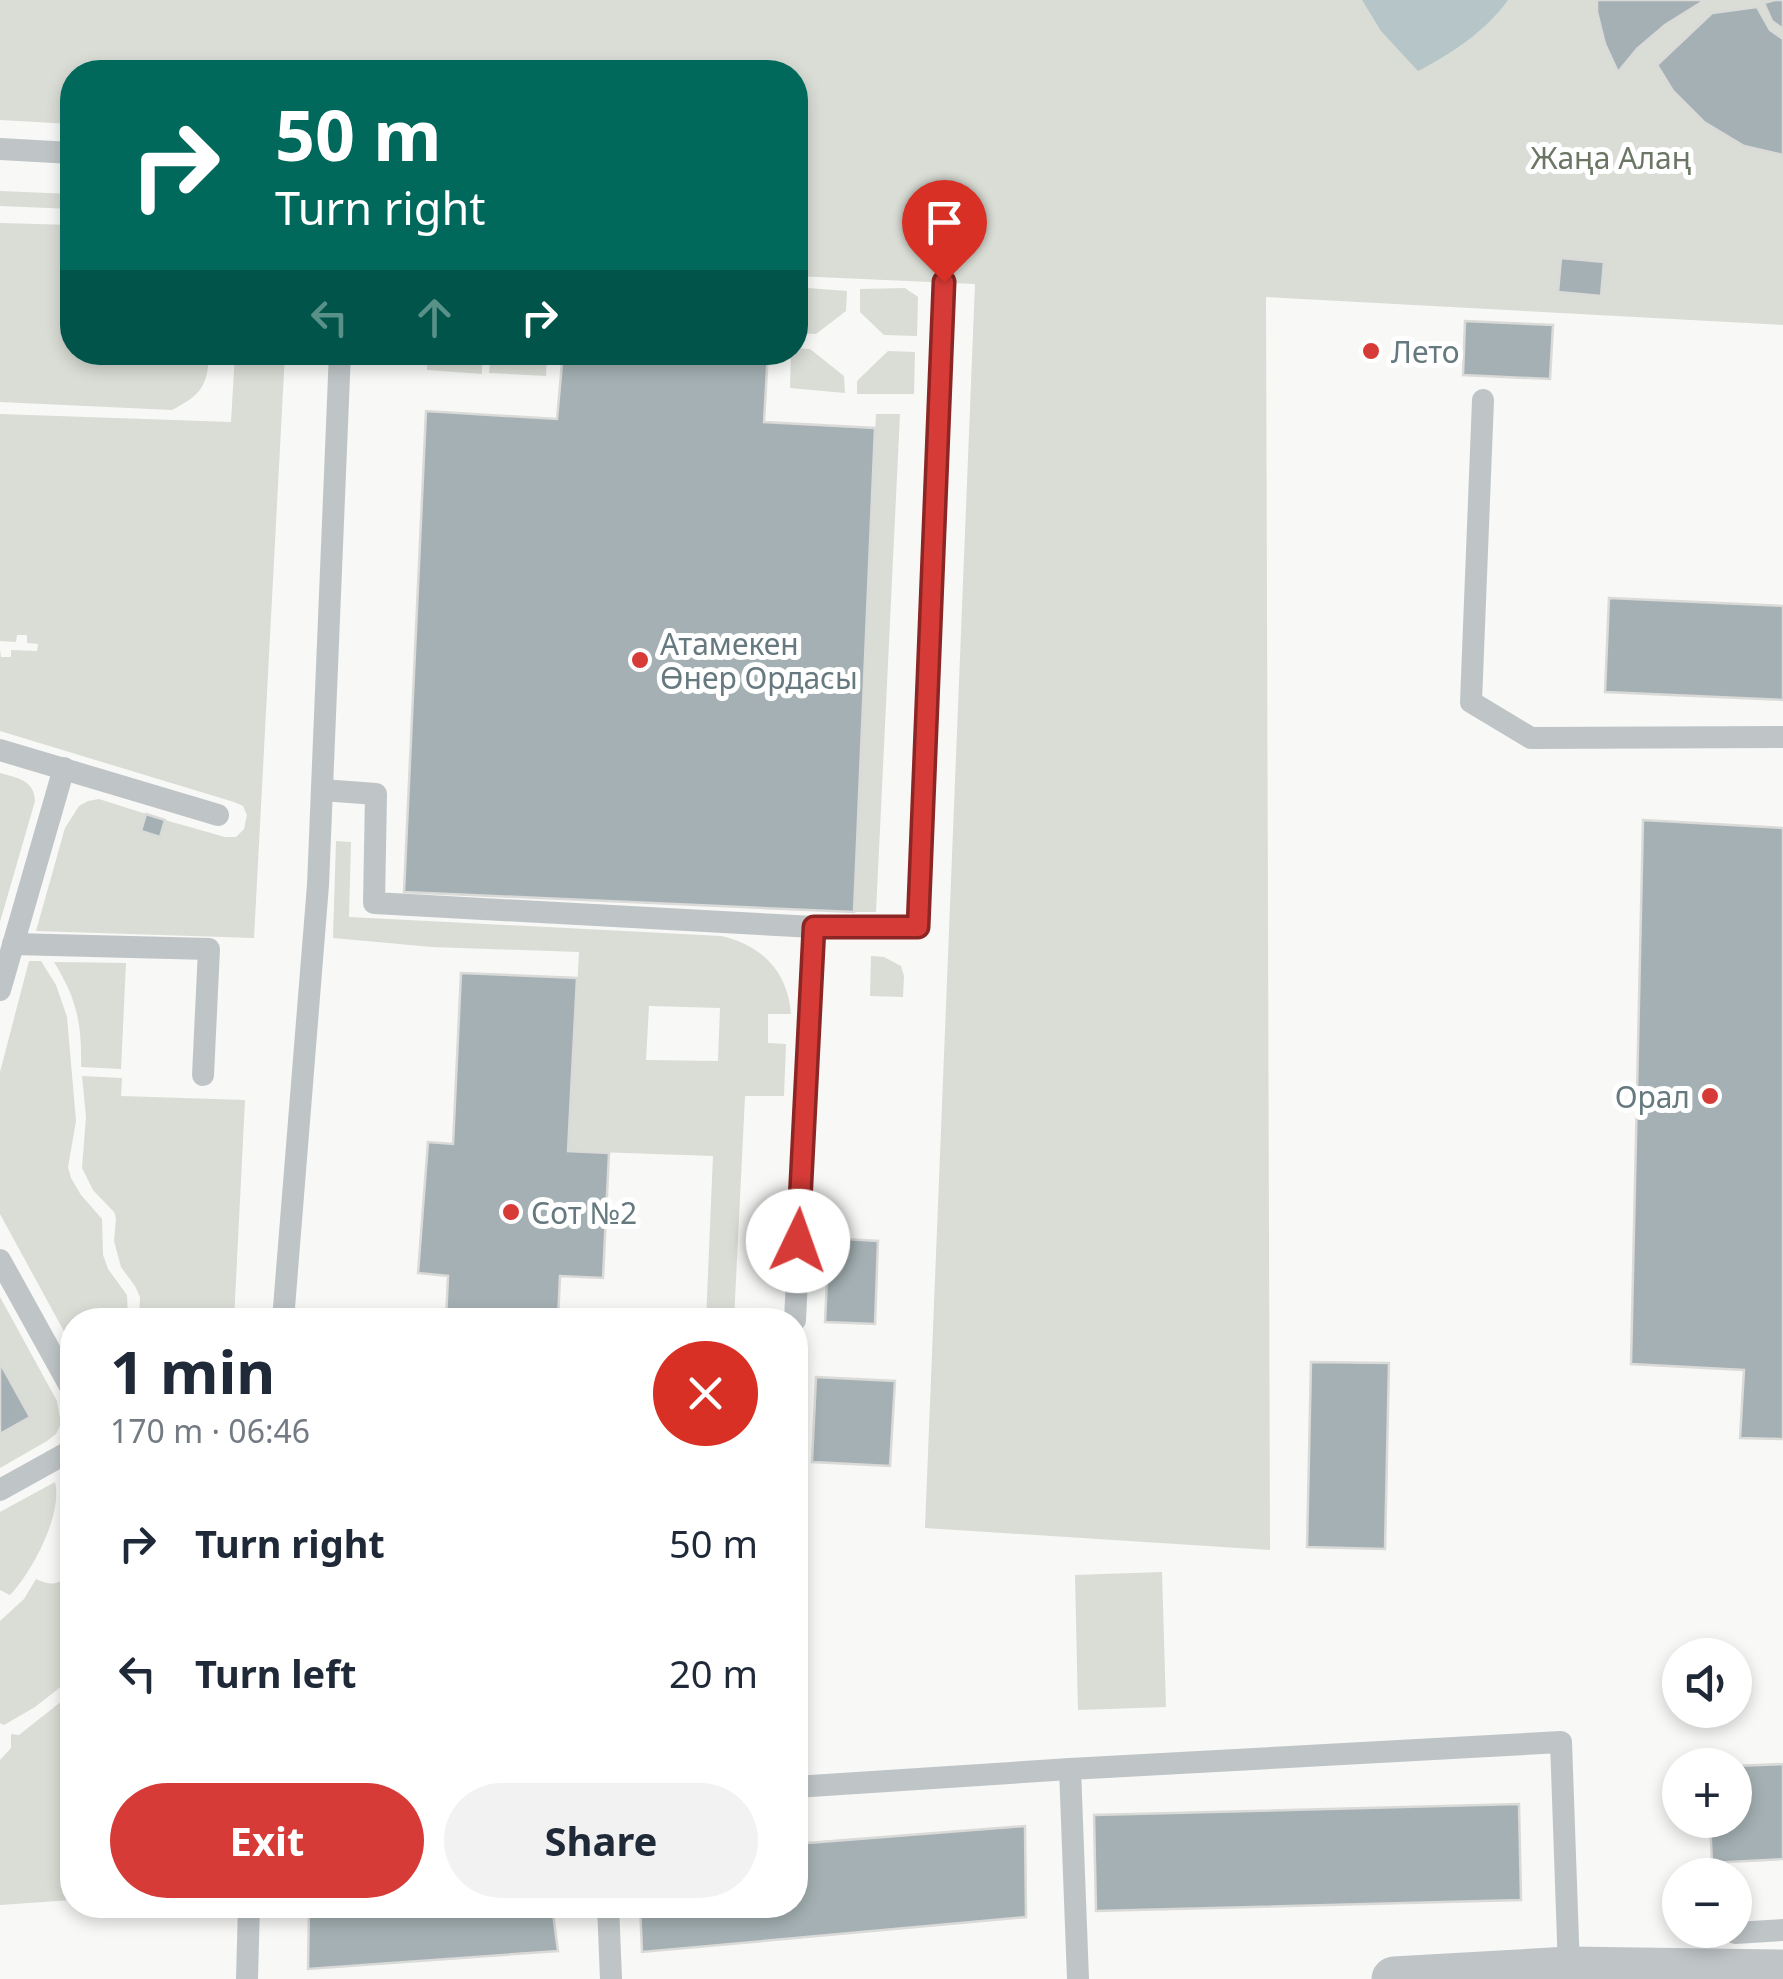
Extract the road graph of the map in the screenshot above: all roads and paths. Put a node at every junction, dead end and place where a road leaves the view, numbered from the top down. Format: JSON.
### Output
{"nodes":[{"id":1,"x":0,"y":149,"type":"edge"},
{"id":2,"x":60,"y":152,"type":"edge"},
{"id":3,"x":944,"y":282,"type":"dead end"},
{"id":4,"x":339,"y":365,"type":"edge"},
{"id":5,"x":1484,"y":400,"type":"dead end"},
{"id":6,"x":1783,"y":737,"type":"edge"},
{"id":7,"x":0,"y":750,"type":"edge"},
{"id":8,"x":64,"y":768,"type":"junction"},
{"id":9,"x":322,"y":790,"type":"junction"},
{"id":10,"x":218,"y":815,"type":"dead end"},
{"id":11,"x":814,"y":927,"type":"junction"},
{"id":12,"x":14,"y":944,"type":"junction"},
{"id":13,"x":0,"y":990,"type":"edge"},
{"id":14,"x":204,"y":1075,"type":"dead end"},
{"id":15,"x":0,"y":1260,"type":"edge"},
{"id":16,"x":283,"y":1308,"type":"edge"},
{"id":17,"x":795,"y":1308,"type":"edge"},
{"id":18,"x":60,"y":1368,"type":"edge"},
{"id":19,"x":60,"y":1457,"type":"edge"},
{"id":20,"x":0,"y":1490,"type":"edge"},
{"id":21,"x":1070,"y":1769,"type":"junction"},
{"id":22,"x":808,"y":1786,"type":"edge"},
{"id":23,"x":249,"y":1918,"type":"edge"},
{"id":24,"x":609,"y":1918,"type":"edge"},
{"id":25,"x":1783,"y":1930,"type":"edge"},
{"id":26,"x":1752,"y":1932,"type":"edge"},
{"id":27,"x":1540,"y":1972,"type":"edge"},
{"id":28,"x":1783,"y":1972,"type":"edge"},
{"id":29,"x":247,"y":1979,"type":"edge"},
{"id":30,"x":612,"y":1979,"type":"edge"},
{"id":31,"x":1078,"y":1979,"type":"edge"},
{"id":32,"x":1394,"y":1979,"type":"edge"}],
"edges":[{"from":1,"to":2,"type":"lane"},
{"from":3,"to":11,"type":"lane"},
{"from":4,"to":9,"type":"lane"},
{"from":5,"to":6,"type":"lane"},
{"from":7,"to":8,"type":"lane"},
{"from":8,"to":10,"type":"lane"},
{"from":8,"to":12,"type":"lane"},
{"from":9,"to":11,"type":"lane"},
{"from":9,"to":16,"type":"lane"},
{"from":11,"to":17,"type":"lane"},
{"from":12,"to":13,"type":"lane"},
{"from":12,"to":14,"type":"lane"},
{"from":15,"to":18,"type":"lane"},
{"from":19,"to":20,"type":"lane"},
{"from":21,"to":22,"type":"lane"},
{"from":21,"to":27,"type":"lane"},
{"from":21,"to":31,"type":"lane"},
{"from":23,"to":29,"type":"lane"},
{"from":24,"to":30,"type":"lane"},
{"from":25,"to":26,"type":"lane"},
{"from":27,"to":28,"type":"street"},
{"from":27,"to":32,"type":"street"}]}
